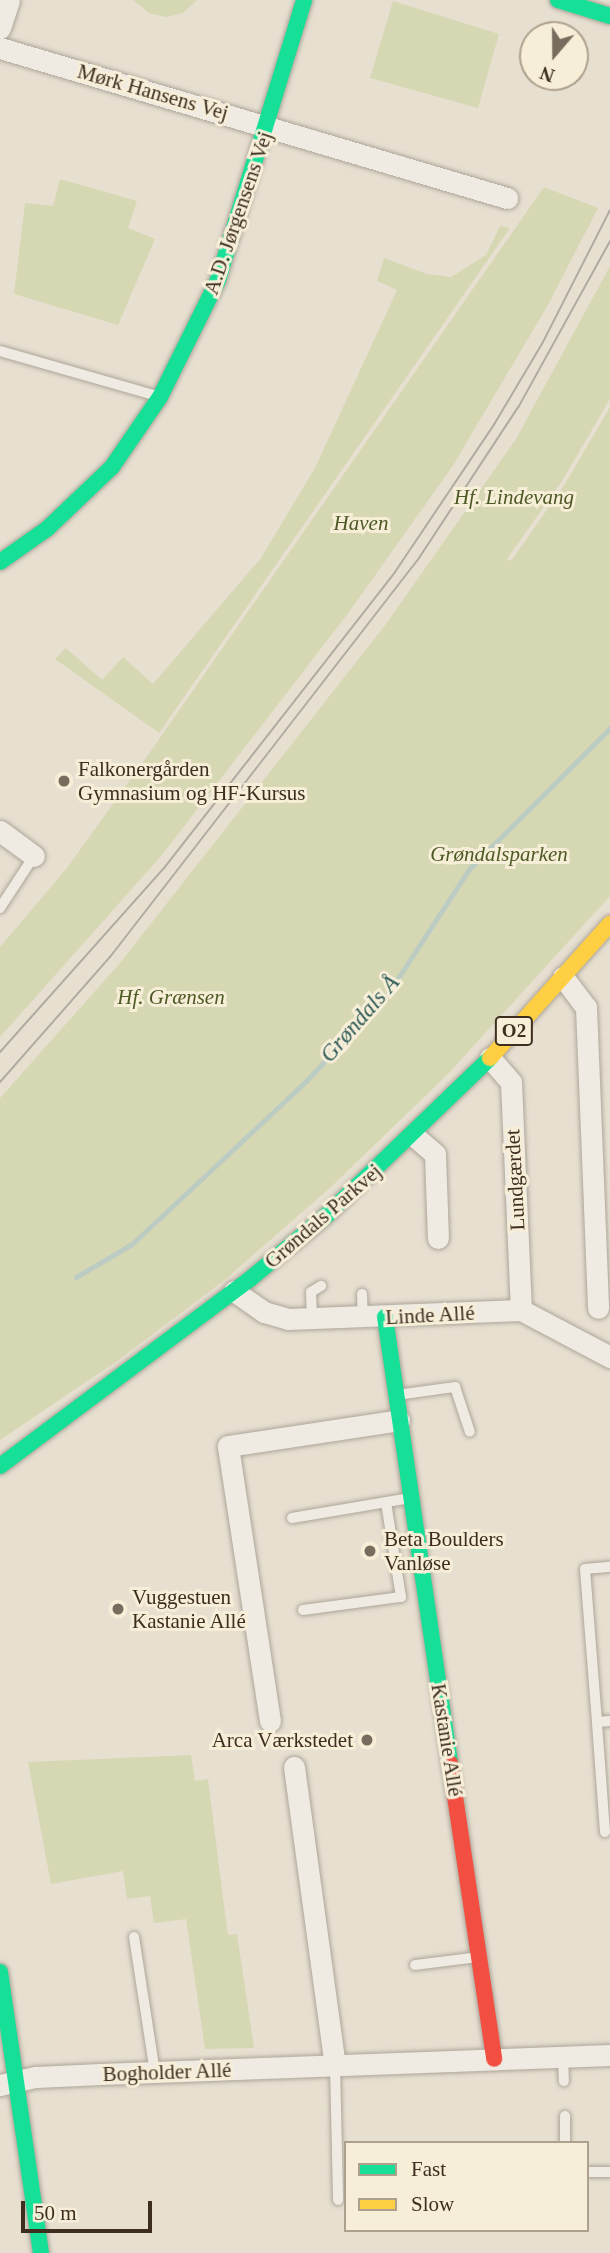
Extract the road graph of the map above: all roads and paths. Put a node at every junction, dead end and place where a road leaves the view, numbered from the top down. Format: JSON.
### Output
{"nodes":[{"id":1,"x":9,"y":0,"type":"edge"},
{"id":2,"x":304,"y":0,"type":"edge"},
{"id":3,"x":558,"y":0,"type":"edge"},
{"id":4,"x":610,"y":16,"type":"edge"},
{"id":5,"x":0,"y":28,"type":"edge"},
{"id":6,"x":0,"y":48,"type":"edge"},
{"id":7,"x":268,"y":125,"type":"junction"},
{"id":8,"x":507,"y":198,"type":"dead end"},
{"id":9,"x":0,"y":351,"type":"edge"},
{"id":10,"x":160,"y":397,"type":"junction"},
{"id":11,"x":0,"y":562,"type":"edge"},
{"id":12,"x":0,"y":831,"type":"edge"},
{"id":13,"x":34,"y":856,"type":"joint"},
{"id":14,"x":0,"y":908,"type":"edge"},
{"id":15,"x":610,"y":924,"type":"edge"},
{"id":16,"x":563,"y":977,"type":"junction"},
{"id":17,"x":490,"y":1058,"type":"junction"},
{"id":18,"x":413,"y":1135,"type":"junction"},
{"id":19,"x":438,"y":1238,"type":"dead end"},
{"id":20,"x":321,"y":1286,"type":"dead end"},
{"id":21,"x":234,"y":1291,"type":"junction"},
{"id":22,"x":362,"y":1294,"type":"dead end"},
{"id":23,"x":604,"y":1308,"type":"edge"},
{"id":24,"x":521,"y":1310,"type":"junction"},
{"id":25,"x":385,"y":1317,"type":"junction"},
{"id":26,"x":363,"y":1318,"type":"junction"},
{"id":27,"x":312,"y":1319,"type":"junction"},
{"id":28,"x":579,"y":1338,"type":"junction"},
{"id":29,"x":610,"y":1357,"type":"edge"},
{"id":30,"x":396,"y":1395,"type":"junction"},
{"id":31,"x":399,"y":1420,"type":"junction"},
{"id":32,"x":470,"y":1432,"type":"dead end"},
{"id":33,"x":0,"y":1466,"type":"edge"},
{"id":34,"x":411,"y":1499,"type":"junction"},
{"id":35,"x":386,"y":1502,"type":"junction"},
{"id":36,"x":292,"y":1518,"type":"dead end"},
{"id":37,"x":610,"y":1567,"type":"edge"},
{"id":38,"x":303,"y":1610,"type":"dead end"},
{"id":39,"x":270,"y":1721,"type":"dead end"},
{"id":40,"x":610,"y":1721,"type":"edge"},
{"id":41,"x":597,"y":1722,"type":"junction"},
{"id":42,"x":294,"y":1767,"type":"dead end"},
{"id":43,"x":606,"y":1832,"type":"dead end"},
{"id":44,"x":134,"y":1937,"type":"dead end"},
{"id":45,"x":479,"y":1957,"type":"junction"},
{"id":46,"x":415,"y":1965,"type":"dead end"},
{"id":47,"x":0,"y":1972,"type":"edge"},
{"id":48,"x":610,"y":2054,"type":"edge"},
{"id":49,"x":563,"y":2056,"type":"junction"},
{"id":50,"x":494,"y":2059,"type":"junction"},
{"id":51,"x":335,"y":2065,"type":"junction"},
{"id":52,"x":155,"y":2073,"type":"junction"},
{"id":53,"x":564,"y":2081,"type":"dead end"},
{"id":54,"x":8,"y":2084,"type":"edge"},
{"id":55,"x":565,"y":2116,"type":"dead end"},
{"id":56,"x":565,"y":2141,"type":"edge"},
{"id":57,"x":589,"y":2172,"type":"edge"},
{"id":58,"x":610,"y":2172,"type":"edge"},
{"id":59,"x":338,"y":2200,"type":"dead end"},
{"id":60,"x":41,"y":2253,"type":"edge"}],
"edges":[{"from":1,"to":5,"type":"street"},
{"from":2,"to":7,"type":"street","name":"A.D. Jørgensens Vej"},
{"from":3,"to":4,"type":"street"},
{"from":6,"to":7,"type":"street","name":"Mørk Hansens Vej"},
{"from":7,"to":8,"type":"street","name":"Mørk Hansens Vej"},
{"from":7,"to":10,"type":"street","name":"A.D. Jørgensens Vej"},
{"from":9,"to":10,"type":"lane"},
{"from":10,"to":11,"type":"street","name":"A.D. Jørgensens Vej"},
{"from":12,"to":13,"type":"street"},
{"from":13,"to":14,"type":"lane"},
{"from":15,"to":16,"type":"street","name":"Grøndals Parkvej","number":"O2"},
{"from":16,"to":17,"type":"street","name":"Grøndals Parkvej","number":"O2"},
{"from":16,"to":23,"type":"street"},
{"from":17,"to":18,"type":"street","name":"Grøndals Parkvej","number":"O2"},
{"from":17,"to":24,"type":"street","name":"Lundgærdet"},
{"from":18,"to":19,"type":"street"},
{"from":18,"to":21,"type":"street","name":"Grøndals Parkvej","number":"O2"},
{"from":20,"to":27,"type":"lane"},
{"from":21,"to":27,"type":"street","name":"Linde Allé"},
{"from":21,"to":33,"type":"street","name":"Grøndals Parkvej","number":"O2"},
{"from":22,"to":26,"type":"lane"},
{"from":23,"to":28,"type":"street"},
{"from":24,"to":25,"type":"street","name":"Linde Allé"},
{"from":24,"to":28,"type":"street","name":"Linde Allé"},
{"from":25,"to":26,"type":"street","name":"Linde Allé"},
{"from":25,"to":30,"type":"street","name":"Kastanie Allé"},
{"from":26,"to":27,"type":"street","name":"Linde Allé"},
{"from":28,"to":29,"type":"street","name":"Linde Allé"},
{"from":30,"to":31,"type":"street","name":"Kastanie Allé"},
{"from":30,"to":32,"type":"lane"},
{"from":31,"to":34,"type":"street","name":"Kastanie Allé"},
{"from":31,"to":39,"type":"street"},
{"from":34,"to":35,"type":"lane"},
{"from":34,"to":45,"type":"street","name":"Kastanie Allé"},
{"from":35,"to":36,"type":"lane"},
{"from":35,"to":38,"type":"lane"},
{"from":37,"to":41,"type":"lane"},
{"from":40,"to":41,"type":"lane"},
{"from":41,"to":43,"type":"lane"},
{"from":42,"to":51,"type":"street"},
{"from":44,"to":52,"type":"lane"},
{"from":45,"to":46,"type":"lane"},
{"from":45,"to":50,"type":"street","name":"Kastanie Allé"},
{"from":47,"to":54,"type":"street"},
{"from":48,"to":49,"type":"street","name":"Bogholder Allé"},
{"from":49,"to":50,"type":"street","name":"Bogholder Allé"},
{"from":49,"to":53,"type":"lane"},
{"from":50,"to":51,"type":"street","name":"Bogholder Allé"},
{"from":51,"to":52,"type":"street","name":"Bogholder Allé"},
{"from":51,"to":59,"type":"lane"},
{"from":52,"to":54,"type":"street","name":"Bogholder Allé"},
{"from":54,"to":60,"type":"street"},
{"from":55,"to":56,"type":"lane"},
{"from":57,"to":58,"type":"lane"}]}
